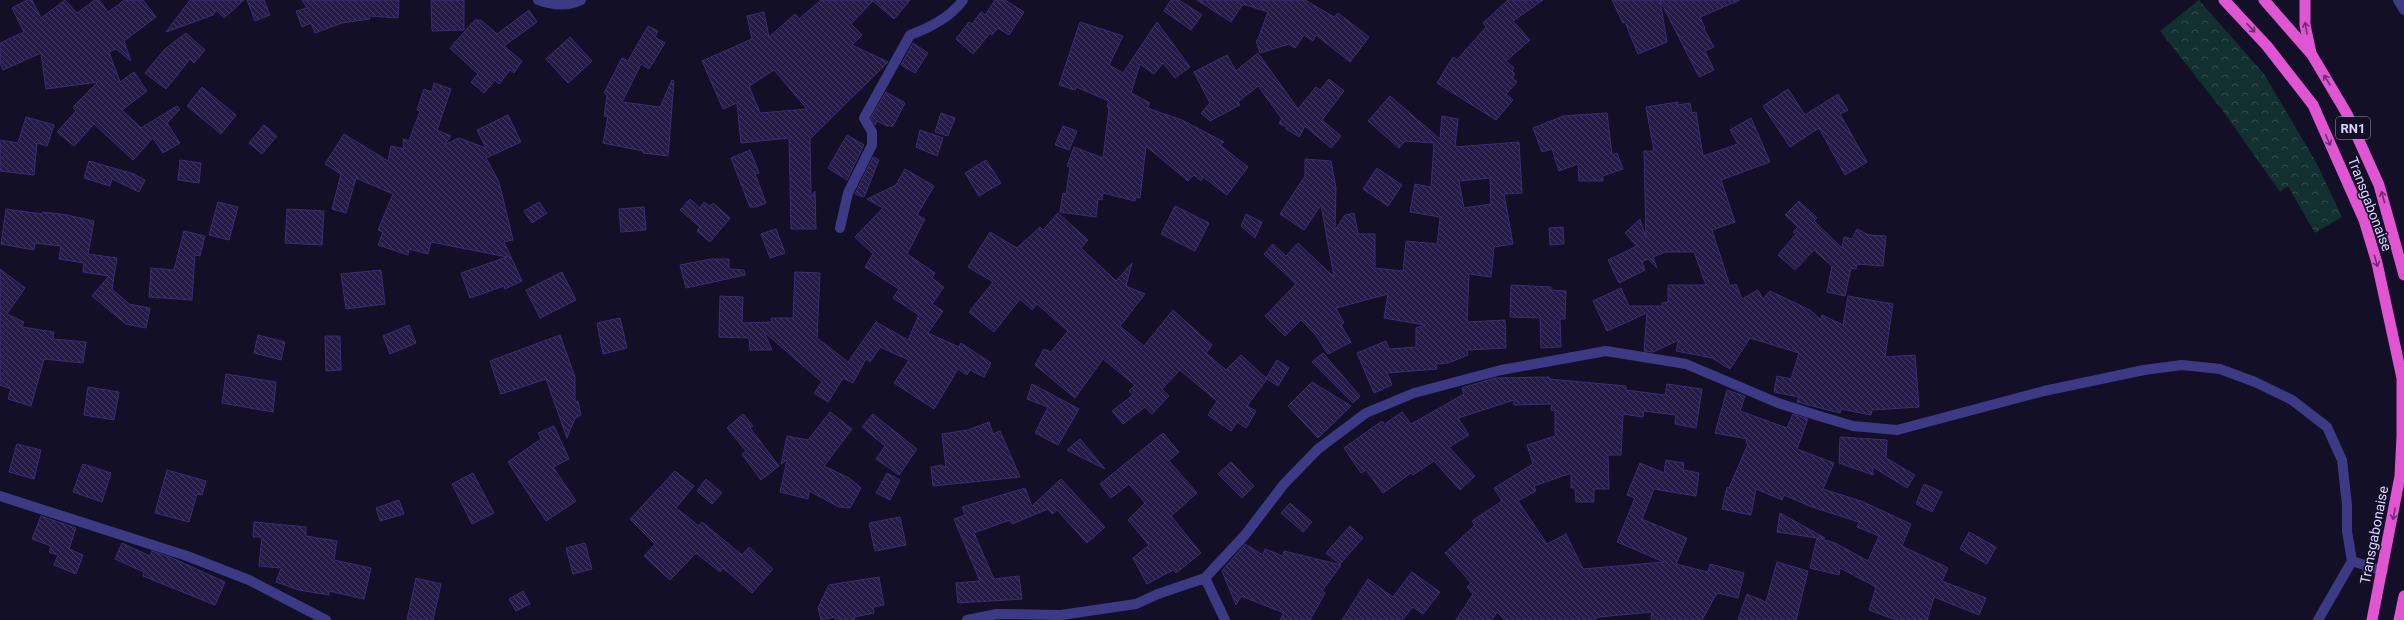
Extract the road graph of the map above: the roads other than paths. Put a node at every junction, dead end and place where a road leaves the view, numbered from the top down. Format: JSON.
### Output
{"nodes":[{"id":1,"x":538,"y":0,"type":"edge"},
{"id":2,"x":581,"y":0,"type":"edge"},
{"id":3,"x":963,"y":0,"type":"edge"},
{"id":4,"x":2224,"y":0,"type":"edge"},
{"id":5,"x":2264,"y":0,"type":"edge"},
{"id":6,"x":2305,"y":0,"type":"edge"},
{"id":7,"x":2398,"y":0,"type":"edge"},
{"id":8,"x":2404,"y":10,"type":"edge"},
{"id":9,"x":2312,"y":55,"type":"junction"},
{"id":10,"x":840,"y":228,"type":"dead end"},
{"id":11,"x":2404,"y":275,"type":"edge"},
{"id":12,"x":0,"y":496,"type":"edge"},
{"id":13,"x":2352,"y":561,"type":"junction"},
{"id":14,"x":2383,"y":571,"type":"junction"},
{"id":15,"x":1205,"y":578,"type":"junction"},
{"id":16,"x":2404,"y":596,"type":"edge"},
{"id":17,"x":326,"y":620,"type":"edge"},
{"id":18,"x":967,"y":620,"type":"edge"},
{"id":19,"x":1225,"y":620,"type":"edge"},
{"id":20,"x":2318,"y":620,"type":"edge"},
{"id":21,"x":2372,"y":620,"type":"edge"},
{"id":22,"x":2399,"y":620,"type":"edge"}],
"edges":[{"from":1,"to":2,"type":"street"},
{"from":3,"to":10,"type":"street"},
{"from":4,"to":14,"type":"highway","name":"Transgabonaise","number":"RN1","one_way":true},
{"from":5,"to":9,"type":"highway","name":"Transgabonaise","number":"RN1"},
{"from":9,"to":6,"type":"highway","one_way":true},
{"from":7,"to":8,"type":"street"},
{"from":11,"to":9,"type":"highway","name":"Transgabonaise","number":"RN1","one_way":true},
{"from":12,"to":17,"type":"street"},
{"from":13,"to":14,"type":"street"},
{"from":13,"to":15,"type":"street"},
{"from":13,"to":20,"type":"street"},
{"from":14,"to":21,"type":"highway","name":"Transgabonaise","number":"RN1"},
{"from":15,"to":18,"type":"street"},
{"from":15,"to":19,"type":"street"},
{"from":16,"to":22,"type":"highway"}]}
